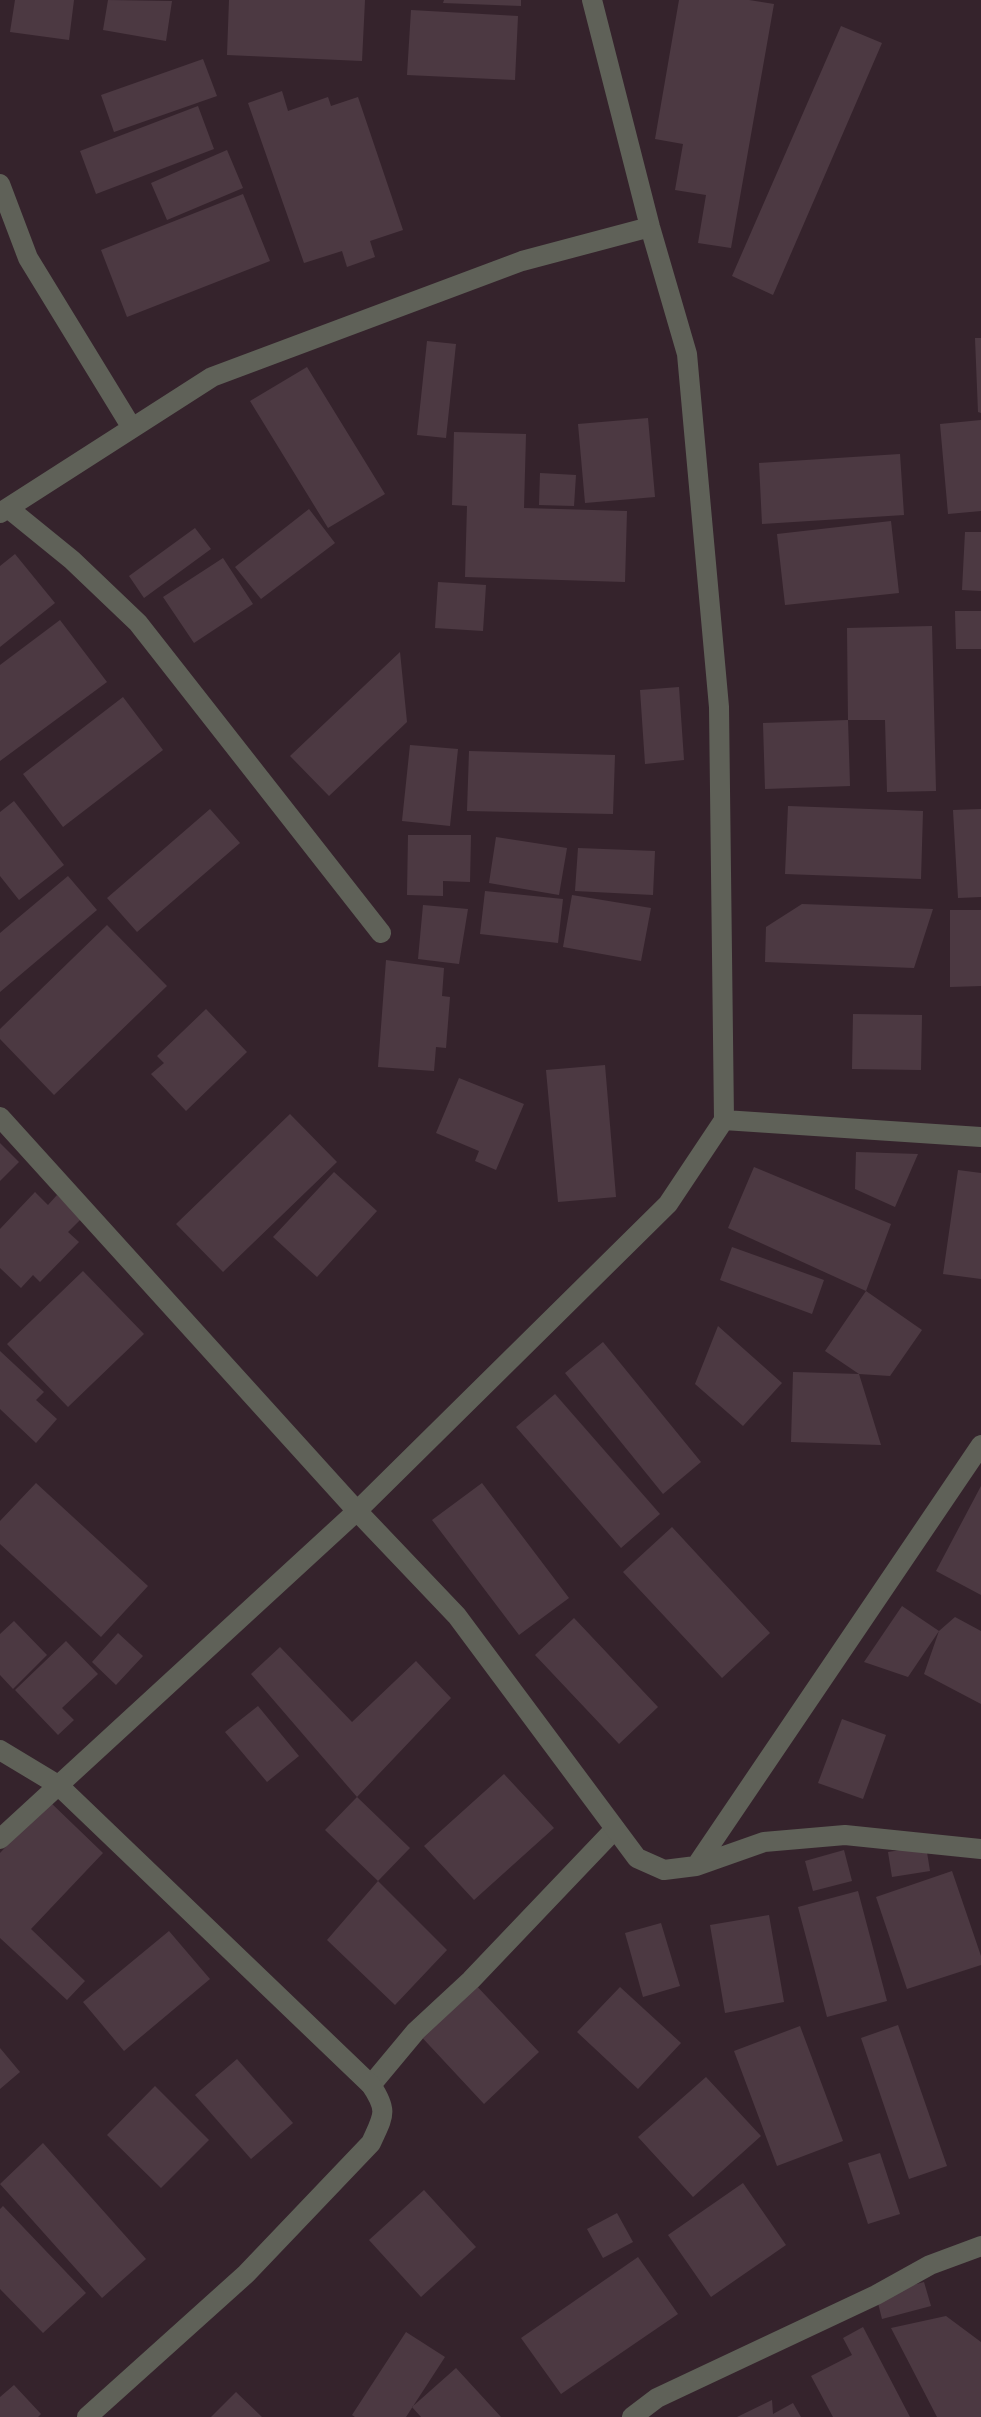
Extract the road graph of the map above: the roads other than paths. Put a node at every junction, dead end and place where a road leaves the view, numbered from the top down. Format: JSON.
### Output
{"nodes":[{"id":1,"x":592,"y":0,"type":"edge"},
{"id":2,"x":0,"y":184,"type":"edge"},
{"id":3,"x":650,"y":227,"type":"junction"},
{"id":4,"x":132,"y":428,"type":"junction"},
{"id":5,"x":4,"y":511,"type":"edge"},
{"id":6,"x":381,"y":933,"type":"dead end"},
{"id":7,"x":0,"y":1117,"type":"edge"},
{"id":8,"x":724,"y":1120,"type":"junction"},
{"id":9,"x":981,"y":1137,"type":"edge"},
{"id":10,"x":981,"y":1445,"type":"edge"},
{"id":11,"x":357,"y":1511,"type":"junction"},
{"id":12,"x":0,"y":1750,"type":"edge"},
{"id":13,"x":58,"y":1785,"type":"junction"},
{"id":14,"x":615,"y":1829,"type":"junction"},
{"id":15,"x":0,"y":1839,"type":"edge"},
{"id":16,"x":981,"y":1849,"type":"edge"},
{"id":17,"x":696,"y":1866,"type":"junction"},
{"id":18,"x":371,"y":2085,"type":"junction"},
{"id":19,"x":981,"y":2246,"type":"edge"},
{"id":20,"x":87,"y":2417,"type":"edge"},
{"id":21,"x":632,"y":2417,"type":"edge"}],
"edges":[{"from":1,"to":3,"type":"street"},
{"from":2,"to":4,"type":"street"},
{"from":3,"to":4,"type":"street"},
{"from":3,"to":8,"type":"street"},
{"from":4,"to":5,"type":"street"},
{"from":5,"to":6,"type":"street"},
{"from":7,"to":11,"type":"street"},
{"from":8,"to":9,"type":"street"},
{"from":8,"to":11,"type":"street"},
{"from":10,"to":17,"type":"street"},
{"from":11,"to":13,"type":"street"},
{"from":11,"to":14,"type":"street"},
{"from":12,"to":13,"type":"street"},
{"from":13,"to":15,"type":"street"},
{"from":13,"to":18,"type":"street"},
{"from":14,"to":17,"type":"street"},
{"from":14,"to":18,"type":"street"},
{"from":16,"to":17,"type":"street"},
{"from":18,"to":20,"type":"street"},
{"from":19,"to":21,"type":"street"}]}
